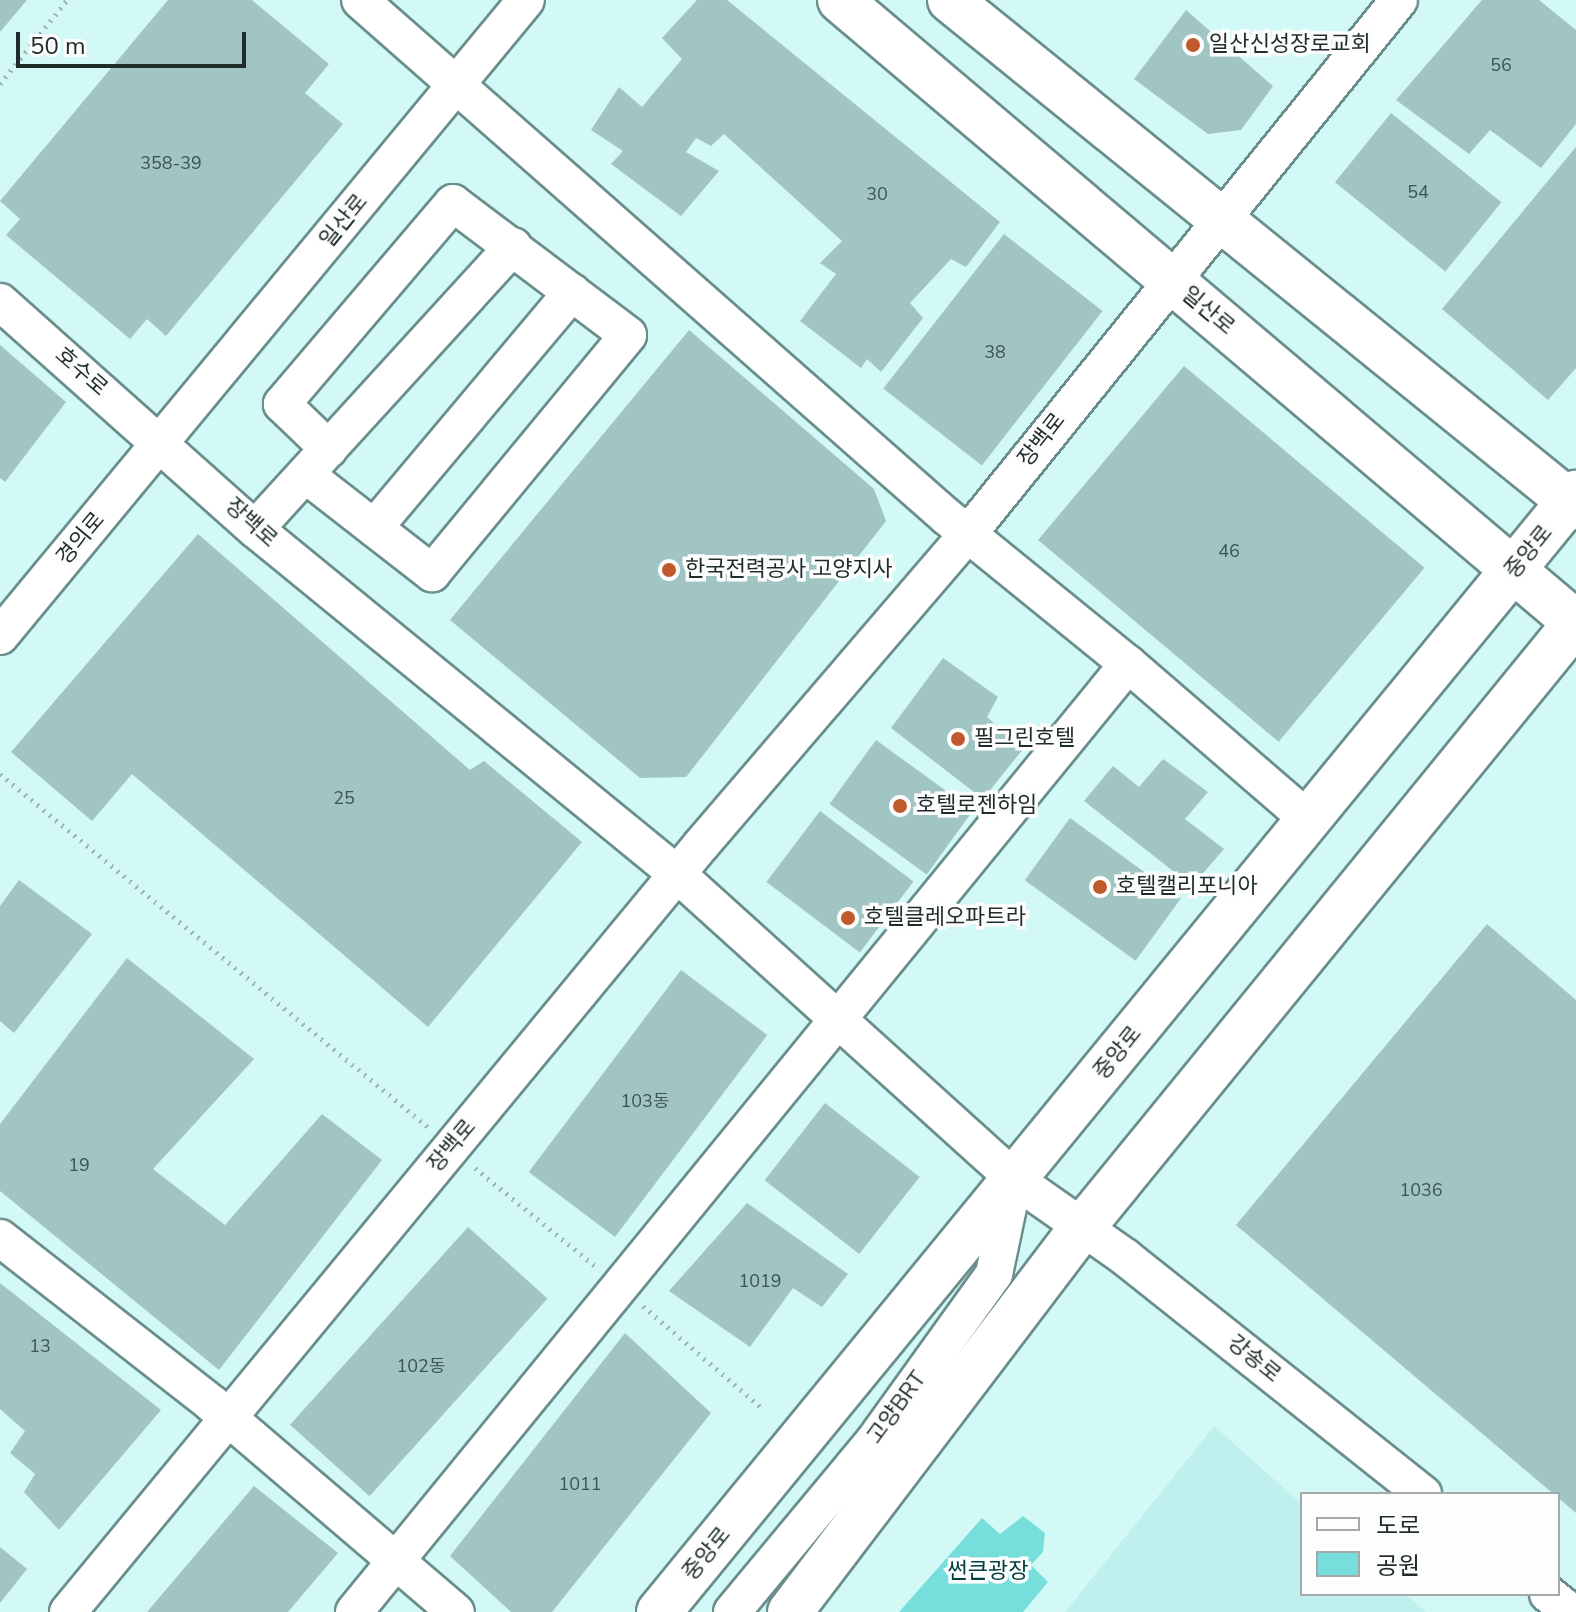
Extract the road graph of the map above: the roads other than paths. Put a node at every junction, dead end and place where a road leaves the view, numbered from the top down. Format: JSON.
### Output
{"nodes":[{"id":1,"x":360,"y":0,"type":"edge"},
{"id":2,"x":526,"y":0,"type":"edge"},
{"id":3,"x":840,"y":0,"type":"edge"},
{"id":4,"x":950,"y":0,"type":"edge"},
{"id":5,"x":1399,"y":0,"type":"edge"},
{"id":6,"x":459,"y":82,"type":"junction"},
{"id":7,"x":1224,"y":215,"type":"junction"},
{"id":8,"x":513,"y":246,"type":"junction"},
{"id":9,"x":1171,"y":280,"type":"junction"},
{"id":10,"x":572,"y":292,"type":"junction"},
{"id":11,"x":0,"y":302,"type":"edge"},
{"id":12,"x":162,"y":442,"type":"junction"},
{"id":13,"x":318,"y":462,"type":"junction"},
{"id":14,"x":1574,"y":501,"type":"edge"},
{"id":15,"x":374,"y":528,"type":"junction"},
{"id":16,"x":255,"y":529,"type":"junction"},
{"id":17,"x":968,"y":534,"type":"junction"},
{"id":18,"x":1516,"y":568,"type":"junction"},
{"id":19,"x":1576,"y":623,"type":"edge"},
{"id":20,"x":0,"y":636,"type":"edge"},
{"id":21,"x":1128,"y":664,"type":"junction"},
{"id":22,"x":1309,"y":820,"type":"junction"},
{"id":23,"x":677,"y":874,"type":"junction"},
{"id":24,"x":837,"y":1022,"type":"junction"},
{"id":25,"x":1014,"y":1179,"type":"junction"},
{"id":26,"x":1082,"y":1228,"type":"junction"},
{"id":27,"x":0,"y":1238,"type":"edge"},
{"id":28,"x":229,"y":1419,"type":"junction"},
{"id":29,"x":1420,"y":1492,"type":"edge"},
{"id":30,"x":397,"y":1556,"type":"junction"},
{"id":31,"x":1550,"y":1596,"type":"edge"},
{"id":32,"x":68,"y":1612,"type":"edge"},
{"id":33,"x":354,"y":1612,"type":"edge"},
{"id":34,"x":456,"y":1612,"type":"edge"},
{"id":35,"x":659,"y":1612,"type":"edge"},
{"id":36,"x":732,"y":1612,"type":"edge"},
{"id":37,"x":790,"y":1612,"type":"edge"},
{"id":38,"x":1570,"y":1612,"type":"edge"}],
"edges":[{"from":1,"to":6,"type":"street"},
{"from":2,"to":6,"type":"street","name":"일산로"},
{"from":3,"to":9,"type":"main road","name":"일산로"},
{"from":4,"to":7,"type":"main road"},
{"from":5,"to":7,"type":"street","name":"장백로"},
{"from":6,"to":12,"type":"street","name":"일산로"},
{"from":6,"to":17,"type":"street"},
{"from":7,"to":9,"type":"street","name":"장백로"},
{"from":7,"to":14,"type":"main road"},
{"from":8,"to":10,"type":"street"},
{"from":8,"to":13,"type":"street"},
{"from":8,"to":13,"type":"street"},
{"from":9,"to":17,"type":"street","name":"장백로"},
{"from":9,"to":18,"type":"main road","name":"일산로"},
{"from":10,"to":15,"type":"street"},
{"from":10,"to":15,"type":"street"},
{"from":11,"to":12,"type":"street","name":"호수로"},
{"from":12,"to":16,"type":"street","name":"장백로"},
{"from":12,"to":20,"type":"street","name":"경의로"},
{"from":13,"to":15,"type":"street"},
{"from":13,"to":16,"type":"street"},
{"from":14,"to":18,"type":"main road","name":"중앙로"},
{"from":16,"to":23,"type":"street","name":"장백로"},
{"from":17,"to":21,"type":"street"},
{"from":17,"to":23,"type":"street","name":"장백로"},
{"from":18,"to":19,"type":"main road","name":"일산로"},
{"from":18,"to":22,"type":"main road","name":"중앙로"},
{"from":19,"to":26,"type":"main road"},
{"from":21,"to":22,"type":"street"},
{"from":21,"to":24,"type":"street"},
{"from":22,"to":25,"type":"main road","name":"중앙로"},
{"from":23,"to":24,"type":"street","name":"장백로"},
{"from":23,"to":28,"type":"street","name":"장백로"},
{"from":24,"to":25,"type":"street","name":"장백로"},
{"from":24,"to":30,"type":"street"},
{"from":25,"to":26,"type":"street","name":"장백로"},
{"from":25,"to":35,"type":"main road","name":"중앙로"},
{"from":25,"to":36,"type":"street","name":"고양BRT"},
{"from":26,"to":29,"type":"street","name":"강송로"},
{"from":26,"to":37,"type":"main road"},
{"from":27,"to":28,"type":"street"},
{"from":28,"to":30,"type":"street"},
{"from":28,"to":32,"type":"street","name":"장백로"},
{"from":30,"to":33,"type":"street"},
{"from":30,"to":34,"type":"street"},
{"from":31,"to":38,"type":"street"}]}
